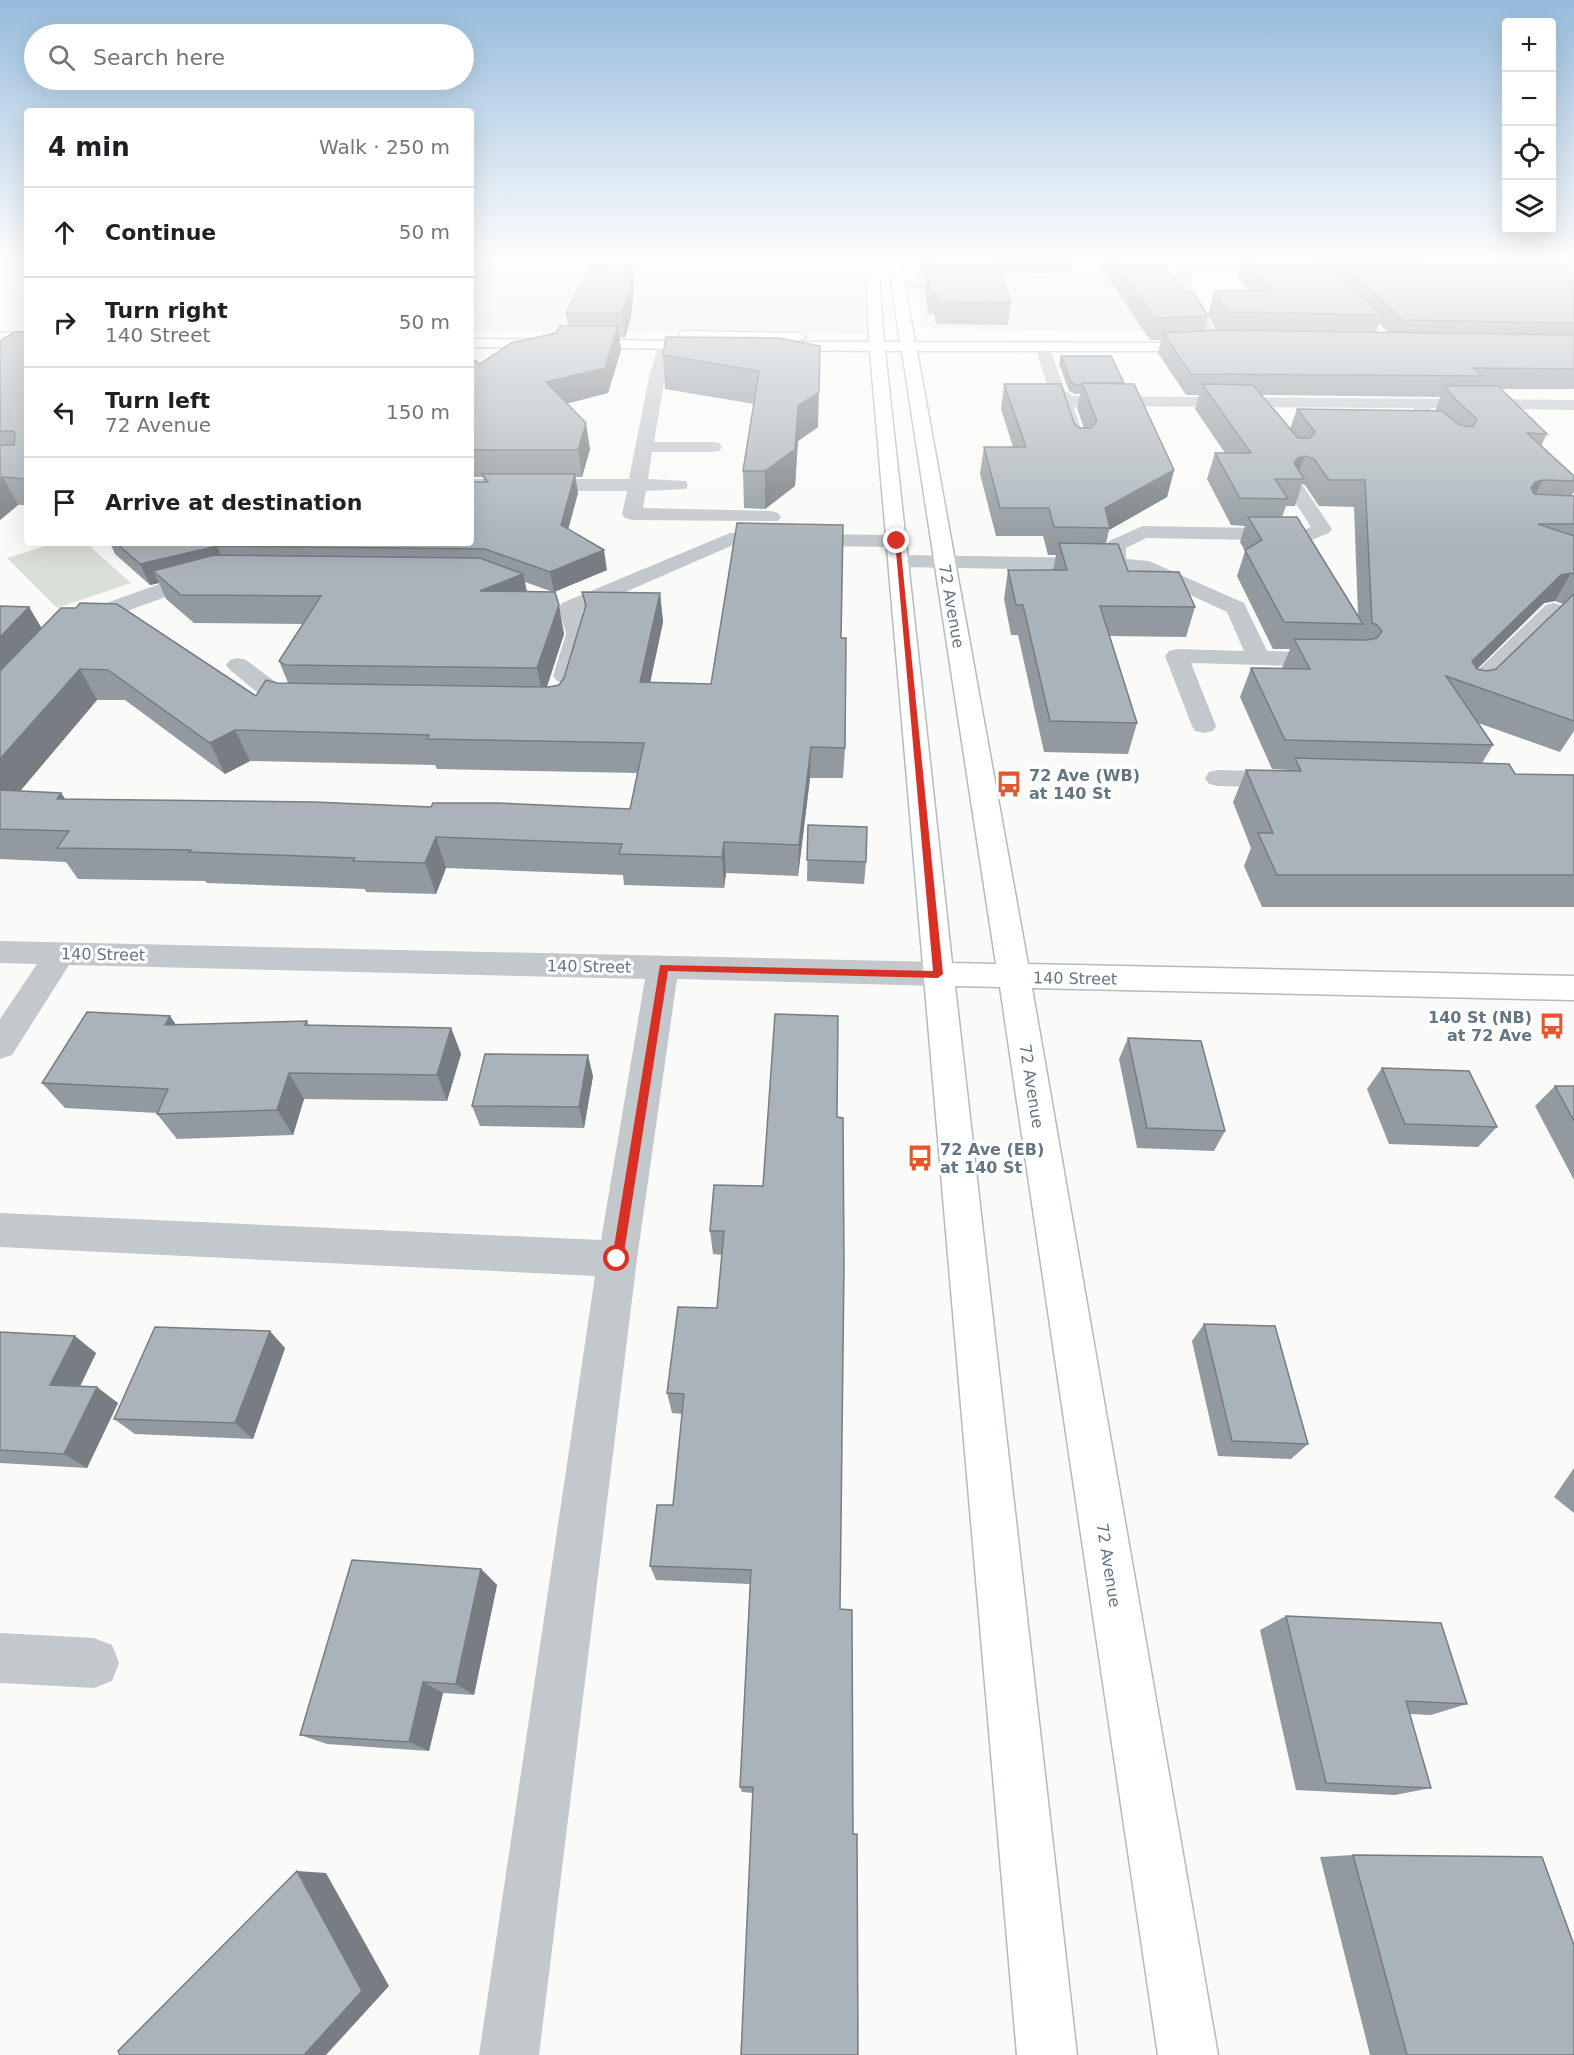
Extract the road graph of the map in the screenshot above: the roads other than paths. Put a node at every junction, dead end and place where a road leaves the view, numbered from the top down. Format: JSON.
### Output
{"nodes":[{"id":1,"x":663,"y":355,"type":"edge"},
{"id":2,"x":878,"y":355,"type":"edge"},
{"id":3,"x":909,"y":355,"type":"edge"},
{"id":4,"x":1045,"y":355,"type":"edge"},
{"id":5,"x":1071,"y":401,"type":"junction"},
{"id":6,"x":1252,"y":402,"type":"junction"},
{"id":7,"x":1418,"y":403,"type":"junction"},
{"id":8,"x":1574,"y":405,"type":"edge"},
{"id":9,"x":1266,"y":418,"type":"edge"},
{"id":10,"x":1413,"y":428,"type":"edge"},
{"id":11,"x":1436,"y":429,"type":"junction"},
{"id":12,"x":1455,"y":446,"type":"edge"},
{"id":13,"x":645,"y":447,"type":"junction"},
{"id":14,"x":713,"y":447,"type":"dead end"},
{"id":15,"x":1080,"y":448,"type":"edge"},
{"id":16,"x":474,"y":485,"type":"edge"},
{"id":17,"x":679,"y":485,"type":"dead end"},
{"id":18,"x":636,"y":486,"type":"junction"},
{"id":19,"x":1296,"y":490,"type":"edge"},
{"id":20,"x":792,"y":518,"type":"dead end"},
{"id":21,"x":891,"y":535,"type":"junction"},
{"id":22,"x":944,"y":562,"type":"junction"},
{"id":23,"x":1115,"y":565,"type":"junction"},
{"id":24,"x":226,"y":575,"type":"edge"},
{"id":25,"x":1574,"y":618,"type":"edge"},
{"id":26,"x":60,"y":639,"type":"edge"},
{"id":27,"x":1259,"y":658,"type":"junction"},
{"id":28,"x":1354,"y":660,"type":"edge"},
{"id":29,"x":238,"y":665,"type":"dead end"},
{"id":30,"x":1470,"y":691,"type":"edge"},
{"id":31,"x":558,"y":698,"type":"edge"},
{"id":32,"x":324,"y":704,"type":"edge"},
{"id":33,"x":1204,"y":726,"type":"dead end"},
{"id":34,"x":1218,"y":778,"type":"dead end"},
{"id":35,"x":1314,"y":780,"type":"edge"},
{"id":36,"x":0,"y":952,"type":"edge"},
{"id":37,"x":61,"y":953,"type":"junction"},
{"id":38,"x":663,"y":968,"type":"junction"},
{"id":39,"x":938,"y":974,"type":"junction"},
{"id":40,"x":1014,"y":977,"type":"junction"},
{"id":41,"x":1574,"y":988,"type":"edge"},
{"id":42,"x":0,"y":1046,"type":"edge"},
{"id":43,"x":0,"y":1230,"type":"edge"},
{"id":44,"x":617,"y":1259,"type":"junction"},
{"id":45,"x":0,"y":1658,"type":"edge"},
{"id":46,"x":94,"y":1663,"type":"dead end"},
{"id":47,"x":509,"y":2055,"type":"edge"},
{"id":48,"x":1047,"y":2055,"type":"edge"},
{"id":49,"x":1188,"y":2055,"type":"edge"}],
"edges":[{"from":1,"to":13,"type":"street"},
{"from":2,"to":21,"type":"main road"},
{"from":3,"to":22,"type":"main road","name":"72 Avenue"},
{"from":4,"to":5,"type":"street"},
{"from":5,"to":6,"type":"street"},
{"from":5,"to":15,"type":"street"},
{"from":6,"to":7,"type":"street"},
{"from":6,"to":9,"type":"street"},
{"from":7,"to":8,"type":"street"},
{"from":7,"to":11,"type":"street"},
{"from":10,"to":11,"type":"street"},
{"from":11,"to":12,"type":"street"},
{"from":13,"to":14,"type":"street"},
{"from":13,"to":18,"type":"street"},
{"from":16,"to":18,"type":"street"},
{"from":17,"to":18,"type":"street"},
{"from":18,"to":20,"type":"street"},
{"from":19,"to":23,"type":"street"},
{"from":21,"to":22,"type":"street"},
{"from":21,"to":31,"type":"street"},
{"from":21,"to":39,"type":"main road"},
{"from":22,"to":23,"type":"street"},
{"from":22,"to":40,"type":"main road","name":"72 Avenue"},
{"from":23,"to":27,"type":"street"},
{"from":24,"to":26,"type":"street"},
{"from":25,"to":30,"type":"street"},
{"from":27,"to":28,"type":"street"},
{"from":27,"to":33,"type":"street"},
{"from":29,"to":32,"type":"street"},
{"from":34,"to":35,"type":"street"},
{"from":36,"to":37,"type":"street","name":"140 Street"},
{"from":37,"to":38,"type":"street","name":"140 Street"},
{"from":37,"to":42,"type":"street"},
{"from":38,"to":39,"type":"street","name":"140 Street"},
{"from":38,"to":44,"type":"street"},
{"from":39,"to":40,"type":"main road","name":"140 Street"},
{"from":39,"to":48,"type":"main road"},
{"from":40,"to":41,"type":"main road","name":"140 Street"},
{"from":40,"to":49,"type":"main road","name":"72 Avenue"},
{"from":43,"to":44,"type":"street"},
{"from":44,"to":47,"type":"street"},
{"from":45,"to":46,"type":"street"}]}
